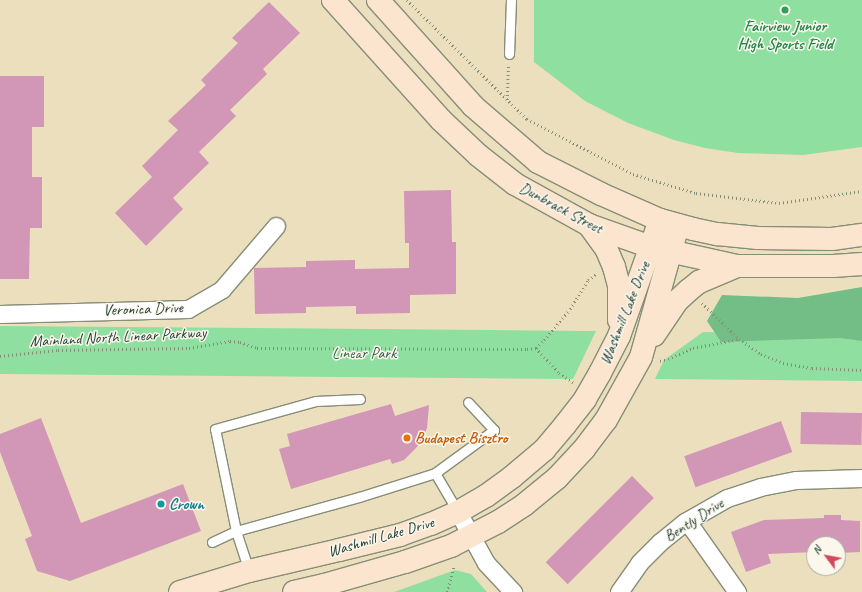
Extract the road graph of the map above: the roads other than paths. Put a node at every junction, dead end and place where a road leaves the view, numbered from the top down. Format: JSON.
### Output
{"nodes":[{"id":1,"x":333,"y":0,"type":"edge"},
{"id":2,"x":378,"y":0,"type":"edge"},
{"id":3,"x":511,"y":0,"type":"edge"},
{"id":4,"x":509,"y":54,"type":"road end"},
{"id":5,"x":669,"y":222,"type":"junction"},
{"id":6,"x":589,"y":225,"type":"junction"},
{"id":7,"x":276,"y":226,"type":"dead end"},
{"id":8,"x":862,"y":235,"type":"edge"},
{"id":9,"x":661,"y":250,"type":"junction"},
{"id":10,"x":862,"y":264,"type":"edge"},
{"id":11,"x":737,"y":266,"type":"junction"},
{"id":12,"x":0,"y":314,"type":"edge"},
{"id":13,"x":619,"y":336,"type":"junction"},
{"id":14,"x":650,"y":359,"type":"junction"},
{"id":15,"x":360,"y":399,"type":"dead end"},
{"id":16,"x":468,"y":402,"type":"dead end"},
{"id":17,"x":436,"y":473,"type":"junction"},
{"id":18,"x":862,"y":478,"type":"edge"},
{"id":19,"x":458,"y":512,"type":"junction"},
{"id":20,"x":687,"y":521,"type":"junction"},
{"id":21,"x":236,"y":532,"type":"junction"},
{"id":22,"x":471,"y":537,"type":"junction"},
{"id":23,"x":212,"y":542,"type":"dead end"},
{"id":24,"x":249,"y":571,"type":"junction"},
{"id":25,"x":180,"y":592,"type":"edge"},
{"id":26,"x":294,"y":592,"type":"edge"},
{"id":27,"x":513,"y":592,"type":"edge"},
{"id":28,"x":619,"y":592,"type":"edge"},
{"id":29,"x":737,"y":592,"type":"edge"}],
"edges":[{"from":1,"to":6,"type":"main road","name":"Dunbrack Street"},
{"from":2,"to":5,"type":"main road","name":"Dunbrack Street"},
{"from":3,"to":4,"type":"lane"},
{"from":5,"to":8,"type":"main road","name":"Dunbrack Street"},
{"from":5,"to":9,"type":"main road","name":"Washmill Lake Drive"},
{"from":6,"to":9,"type":"main road","name":"Dunbrack Street"},
{"from":6,"to":13,"type":"main road"},
{"from":7,"to":12,"type":"street","name":"Veronica Drive"},
{"from":9,"to":11,"type":"main road","name":"Dunbrack Street"},
{"from":9,"to":13,"type":"main road","name":"Washmill Lake Drive"},
{"from":9,"to":14,"type":"main road","name":"Washmill Lake Drive"},
{"from":10,"to":11,"type":"main road","name":"Dunbrack Street"},
{"from":11,"to":14,"type":"main road"},
{"from":13,"to":19,"type":"main road","name":"Washmill Lake Drive"},
{"from":14,"to":22,"type":"main road","name":"Washmill Lake Drive"},
{"from":15,"to":21,"type":"lane"},
{"from":16,"to":17,"type":"lane"},
{"from":17,"to":19,"type":"lane"},
{"from":17,"to":21,"type":"lane"},
{"from":18,"to":20,"type":"street","name":"Bently Drive"},
{"from":19,"to":22,"type":"street"},
{"from":19,"to":24,"type":"main road","name":"Washmill Lake Drive"},
{"from":20,"to":28,"type":"street","name":"Bently Drive"},
{"from":20,"to":29,"type":"street"},
{"from":21,"to":23,"type":"lane"},
{"from":21,"to":24,"type":"lane"},
{"from":22,"to":26,"type":"main road","name":"Washmill Lake Drive"},
{"from":22,"to":27,"type":"street"},
{"from":24,"to":25,"type":"main road","name":"Washmill Lake Drive"}]}
